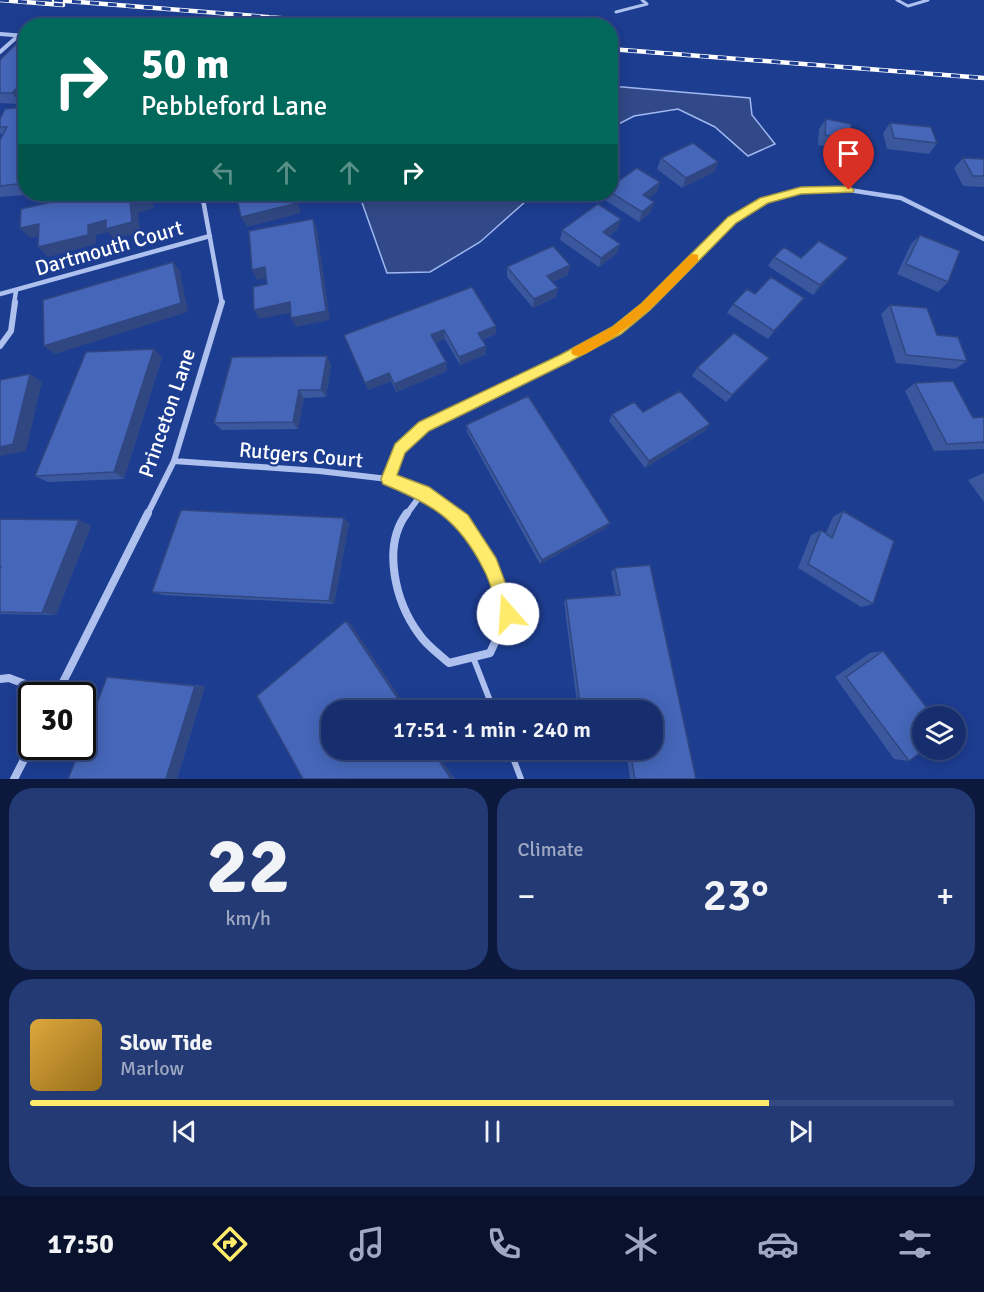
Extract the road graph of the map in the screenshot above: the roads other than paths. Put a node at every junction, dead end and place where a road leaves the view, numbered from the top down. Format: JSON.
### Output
{"nodes":[{"id":1,"x":642,"y":0,"type":"edge"},
{"id":2,"x":897,"y":0,"type":"edge"},
{"id":3,"x":928,"y":0,"type":"edge"},
{"id":4,"x":616,"y":12,"type":"dead end"},
{"id":5,"x":0,"y":34,"type":"edge"},
{"id":6,"x":18,"y":35,"type":"edge"},
{"id":7,"x":18,"y":36,"type":"edge"},
{"id":8,"x":0,"y":52,"type":"edge"},
{"id":9,"x":203,"y":201,"type":"edge"},
{"id":10,"x":210,"y":236,"type":"junction"},
{"id":11,"x":984,"y":239,"type":"edge"},
{"id":12,"x":16,"y":291,"type":"junction"},
{"id":13,"x":0,"y":294,"type":"edge"},
{"id":14,"x":0,"y":346,"type":"edge"},
{"id":15,"x":174,"y":461,"type":"junction"},
{"id":16,"x":388,"y":479,"type":"junction"},
{"id":17,"x":423,"y":492,"type":"junction"},
{"id":18,"x":473,"y":657,"type":"junction"},
{"id":19,"x":0,"y":679,"type":"edge"},
{"id":20,"x":19,"y":682,"type":"edge"},
{"id":21,"x":63,"y":682,"type":"edge"},
{"id":22,"x":490,"y":700,"type":"edge"},
{"id":23,"x":24,"y":760,"type":"edge"},
{"id":24,"x":514,"y":760,"type":"edge"},
{"id":25,"x":14,"y":779,"type":"edge"},
{"id":26,"x":521,"y":779,"type":"edge"}],
"edges":[{"from":1,"to":4,"type":"lane"},
{"from":2,"to":3,"type":"lane"},
{"from":5,"to":6,"type":"street"},
{"from":7,"to":8,"type":"street"},
{"from":9,"to":10,"type":"street","name":"Princeton Lane"},
{"from":10,"to":12,"type":"street","name":"Dartmouth Court"},
{"from":10,"to":15,"type":"street","name":"Princeton Lane"},
{"from":11,"to":16,"type":"street"},
{"from":12,"to":13,"type":"street","name":"Dartmouth Court"},
{"from":12,"to":14,"type":"street","name":"Dartmouth Court"},
{"from":15,"to":16,"type":"street","name":"Rutgers Court"},
{"from":15,"to":21,"type":"street","name":"Princeton Lane"},
{"from":16,"to":17,"type":"street","name":"Rutgers Court"},
{"from":17,"to":18,"type":"street","name":"Rutgers Court"},
{"from":17,"to":18,"type":"street","name":"Rutgers Court"},
{"from":18,"to":22,"type":"lane"},
{"from":19,"to":20,"type":"street"},
{"from":23,"to":25,"type":"street"},
{"from":24,"to":26,"type":"lane"}]}
